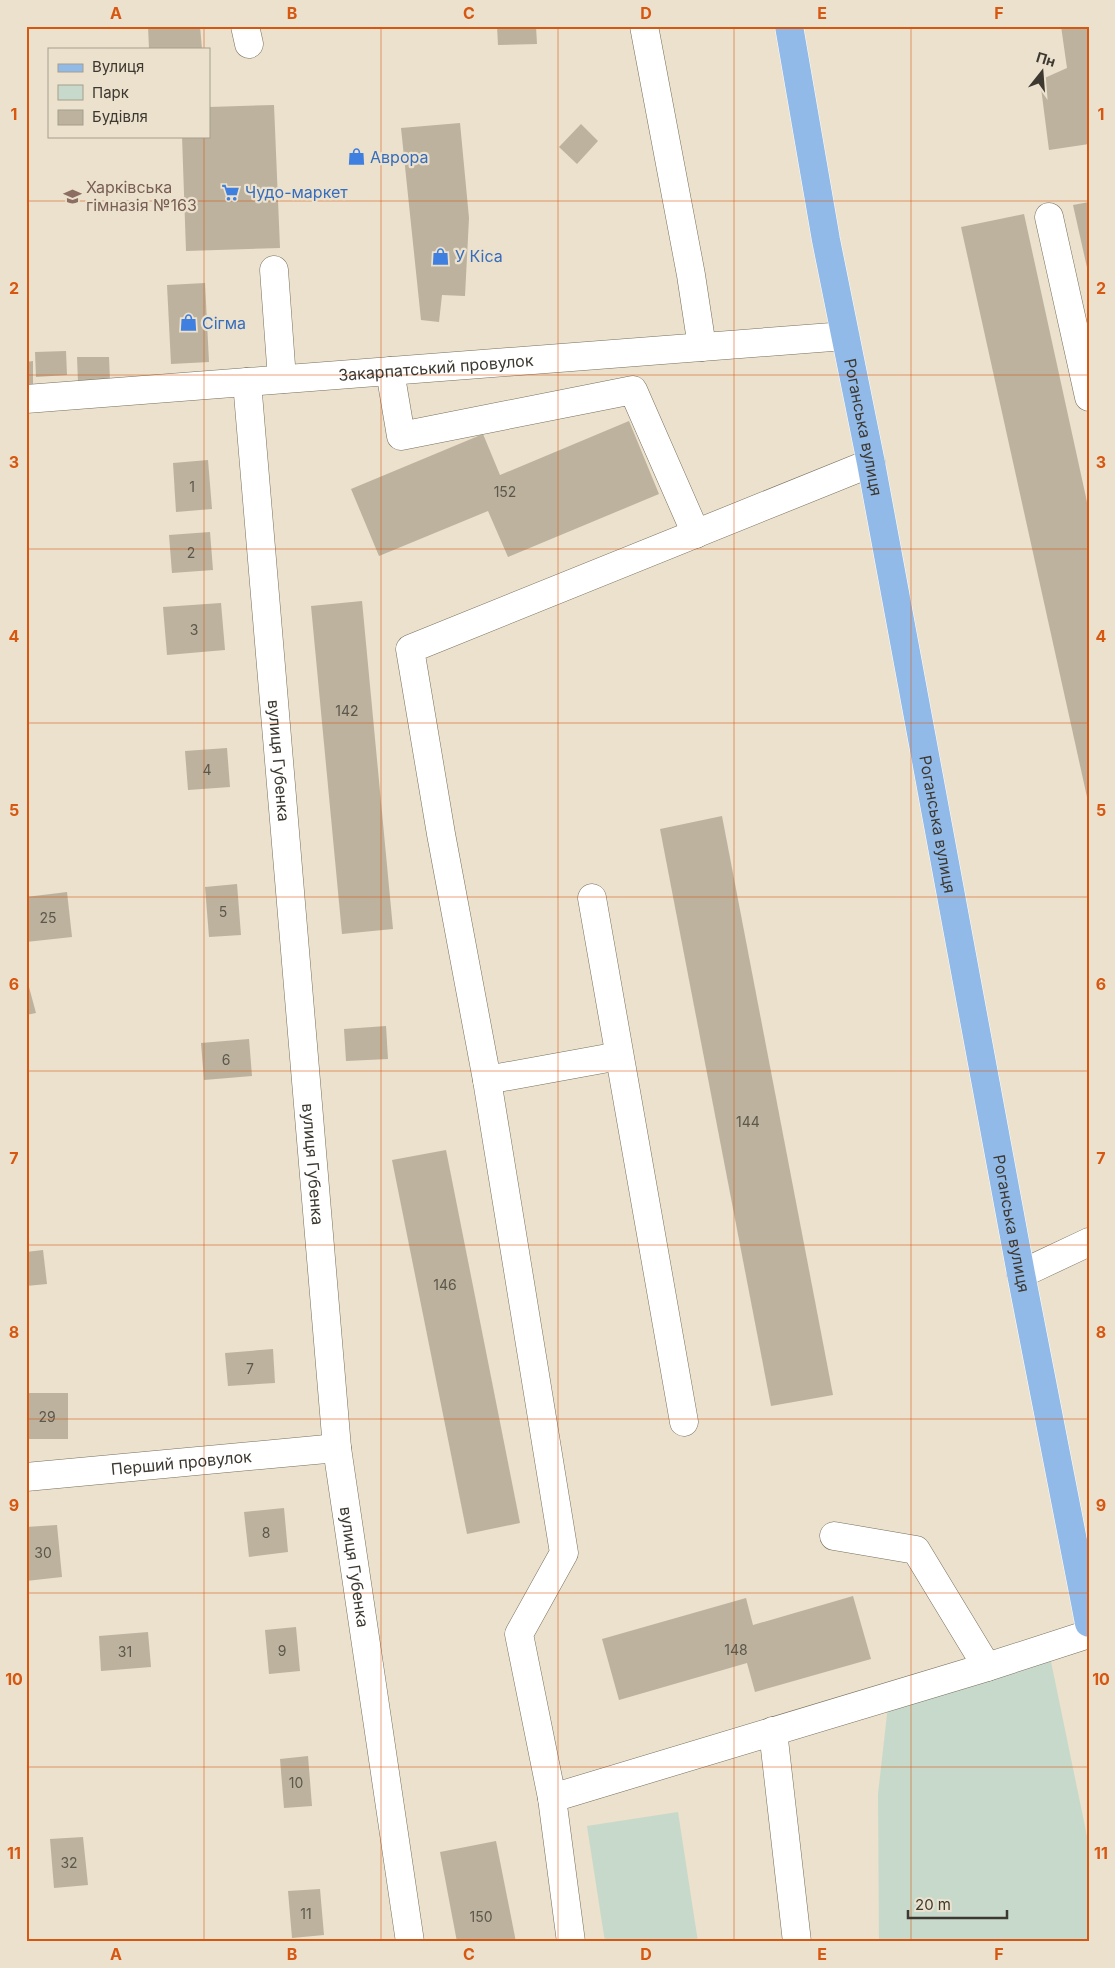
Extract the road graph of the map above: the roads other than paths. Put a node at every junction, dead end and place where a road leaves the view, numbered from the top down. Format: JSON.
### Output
{"nodes":[{"id":1,"x":644,"y":26,"type":"edge"},
{"id":2,"x":789,"y":26,"type":"edge"},
{"id":3,"x":1049,"y":217,"type":"dead end"},
{"id":4,"x":274,"y":270,"type":"dead end"},
{"id":5,"x":845,"y":336,"type":"junction"},
{"id":6,"x":702,"y":347,"type":"junction"},
{"id":7,"x":390,"y":371,"type":"junction"},
{"id":8,"x":282,"y":379,"type":"junction"},
{"id":9,"x":246,"y":382,"type":"junction"},
{"id":10,"x":1089,"y":397,"type":"edge"},
{"id":11,"x":26,"y":399,"type":"edge"},
{"id":12,"x":871,"y":464,"type":"junction"},
{"id":13,"x":696,"y":534,"type":"junction"},
{"id":14,"x":592,"y":898,"type":"dead end"},
{"id":15,"x":619,"y":1056,"type":"junction"},
{"id":16,"x":487,"y":1080,"type":"junction"},
{"id":17,"x":1089,"y":1242,"type":"edge"},
{"id":18,"x":1022,"y":1274,"type":"junction"},
{"id":19,"x":684,"y":1422,"type":"dead end"},
{"id":20,"x":337,"y":1448,"type":"junction"},
{"id":21,"x":26,"y":1477,"type":"edge"},
{"id":22,"x":834,"y":1536,"type":"dead end"},
{"id":23,"x":1089,"y":1623,"type":"edge"},
{"id":24,"x":1089,"y":1634,"type":"edge"},
{"id":25,"x":988,"y":1667,"type":"junction"},
{"id":26,"x":772,"y":1732,"type":"junction"},
{"id":27,"x":552,"y":1798,"type":"junction"},
{"id":28,"x":410,"y":1942,"type":"edge"},
{"id":29,"x":571,"y":1942,"type":"edge"},
{"id":30,"x":797,"y":1942,"type":"edge"}],
"edges":[{"from":1,"to":6,"type":"street"},
{"from":2,"to":5,"type":"main road","name":"Роганська вулиця"},
{"from":3,"to":10,"type":"street"},
{"from":4,"to":8,"type":"street"},
{"from":5,"to":6,"type":"street","name":"Закарпатський провулок"},
{"from":5,"to":12,"type":"main road","name":"Роганська вулиця"},
{"from":6,"to":7,"type":"street","name":"Закарпатський провулок"},
{"from":7,"to":8,"type":"street","name":"Закарпатський провулок"},
{"from":7,"to":13,"type":"street"},
{"from":8,"to":9,"type":"street","name":"Закарпатський провулок"},
{"from":9,"to":11,"type":"street","name":"Закарпатський провулок"},
{"from":9,"to":20,"type":"street","name":"вулиця Губенка"},
{"from":12,"to":13,"type":"street"},
{"from":12,"to":18,"type":"main road","name":"Роганська вулиця"},
{"from":13,"to":16,"type":"street"},
{"from":14,"to":15,"type":"street"},
{"from":15,"to":16,"type":"street"},
{"from":15,"to":19,"type":"street"},
{"from":16,"to":27,"type":"street"},
{"from":17,"to":18,"type":"street"},
{"from":18,"to":23,"type":"main road","name":"Роганська вулиця"},
{"from":20,"to":21,"type":"street","name":"Перший провулок"},
{"from":20,"to":28,"type":"street","name":"вулиця Губенка"},
{"from":22,"to":25,"type":"street"},
{"from":24,"to":25,"type":"street"},
{"from":25,"to":26,"type":"street"},
{"from":26,"to":27,"type":"street"},
{"from":26,"to":30,"type":"street"},
{"from":27,"to":29,"type":"street"}]}
